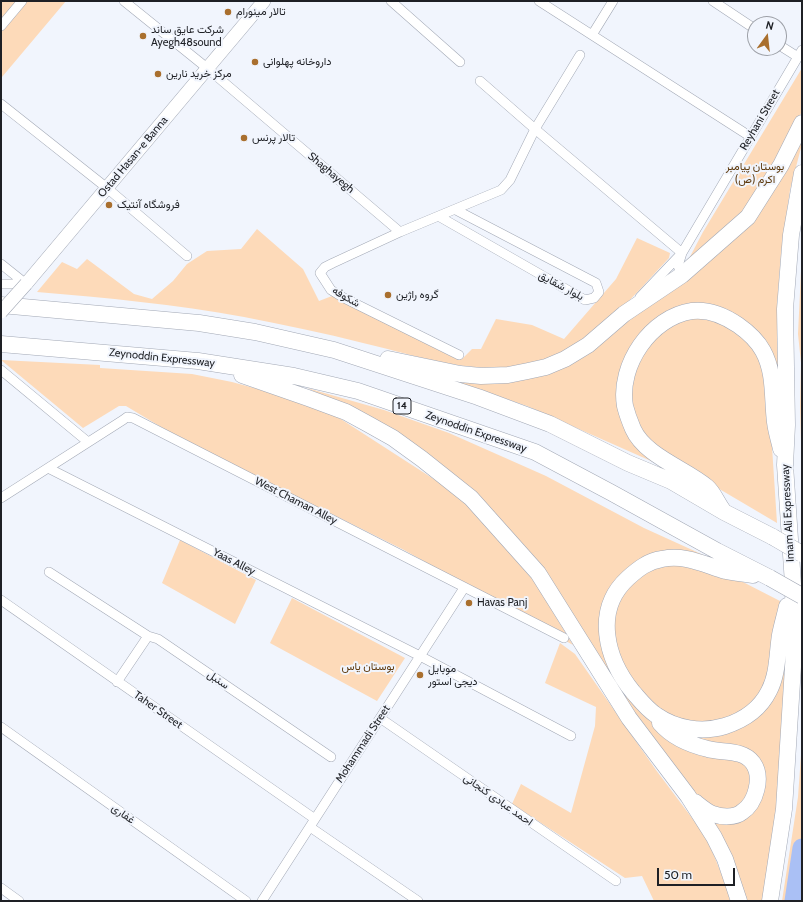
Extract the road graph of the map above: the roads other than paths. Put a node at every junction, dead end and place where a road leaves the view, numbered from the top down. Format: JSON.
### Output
{"nodes":[{"id":1,"x":22,"y":1,"type":"edge"},
{"id":2,"x":124,"y":1,"type":"edge"},
{"id":3,"x":264,"y":1,"type":"edge"},
{"id":4,"x":391,"y":1,"type":"edge"},
{"id":5,"x":539,"y":1,"type":"edge"},
{"id":6,"x":613,"y":1,"type":"edge"},
{"id":7,"x":712,"y":1,"type":"edge"},
{"id":8,"x":747,"y":24,"type":"edge"},
{"id":9,"x":1,"y":26,"type":"edge"},
{"id":10,"x":592,"y":35,"type":"junction"},
{"id":11,"x":787,"y":48,"type":"edge"},
{"id":12,"x":800,"y":53,"type":"edge"},
{"id":13,"x":580,"y":55,"type":"dead end"},
{"id":14,"x":460,"y":62,"type":"dead end"},
{"id":15,"x":207,"y":68,"type":"junction"},
{"id":16,"x":480,"y":81,"type":"dead end"},
{"id":17,"x":1,"y":104,"type":"edge"},
{"id":18,"x":802,"y":123,"type":"edge"},
{"id":19,"x":534,"y":129,"type":"junction"},
{"id":20,"x":751,"y":137,"type":"junction"},
{"id":21,"x":802,"y":173,"type":"edge"},
{"id":22,"x":107,"y":188,"type":"junction"},
{"id":23,"x":456,"y":210,"type":"junction"},
{"id":24,"x":440,"y":217,"type":"junction"},
{"id":25,"x":400,"y":232,"type":"junction"},
{"id":26,"x":682,"y":253,"type":"junction"},
{"id":27,"x":187,"y":256,"type":"dead end"},
{"id":28,"x":1,"y":264,"type":"edge"},
{"id":29,"x":682,"y":275,"type":"junction"},
{"id":30,"x":1,"y":284,"type":"edge"},
{"id":31,"x":26,"y":284,"type":"junction"},
{"id":32,"x":1,"y":305,"type":"edge"},
{"id":33,"x":1,"y":312,"type":"edge"},
{"id":34,"x":624,"y":314,"type":"junction"},
{"id":35,"x":1,"y":344,"type":"edge"},
{"id":36,"x":334,"y":350,"type":"junction"},
{"id":37,"x":459,"y":355,"type":"dead end"},
{"id":38,"x":198,"y":361,"type":"junction"},
{"id":39,"x":1,"y":370,"type":"edge"},
{"id":40,"x":88,"y":442,"type":"junction"},
{"id":41,"x":785,"y":465,"type":"junction"},
{"id":42,"x":48,"y":468,"type":"junction"},
{"id":43,"x":1,"y":498,"type":"edge"},
{"id":44,"x":724,"y":512,"type":"junction"},
{"id":45,"x":802,"y":554,"type":"edge"},
{"id":46,"x":49,"y":572,"type":"dead end"},
{"id":47,"x":770,"y":578,"type":"junction"},
{"id":48,"x":464,"y":588,"type":"junction"},
{"id":49,"x":797,"y":590,"type":"edge"},
{"id":50,"x":1,"y":600,"type":"edge"},
{"id":51,"x":148,"y":636,"type":"junction"},
{"id":52,"x":564,"y":638,"type":"dead end"},
{"id":53,"x":420,"y":656,"type":"junction"},
{"id":54,"x":117,"y":682,"type":"junction"},
{"id":55,"x":649,"y":710,"type":"junction"},
{"id":56,"x":380,"y":718,"type":"junction"},
{"id":57,"x":1,"y":726,"type":"edge"},
{"id":58,"x":571,"y":736,"type":"dead end"},
{"id":59,"x":331,"y":757,"type":"dead end"},
{"id":60,"x":688,"y":796,"type":"junction"},
{"id":61,"x":312,"y":823,"type":"junction"},
{"id":62,"x":616,"y":881,"type":"dead end"},
{"id":63,"x":1,"y":888,"type":"edge"},
{"id":64,"x":19,"y":901,"type":"edge"},
{"id":65,"x":246,"y":901,"type":"edge"},
{"id":66,"x":263,"y":901,"type":"edge"},
{"id":67,"x":418,"y":901,"type":"edge"},
{"id":68,"x":739,"y":901,"type":"edge"},
{"id":69,"x":770,"y":901,"type":"edge"}],
"edges":[{"from":1,"to":9,"type":"street"},
{"from":2,"to":15,"type":"street","name":"Shaghayegh"},
{"from":3,"to":15,"type":"main road","name":"Ostad Hasan-e Banna"},
{"from":4,"to":14,"type":"street"},
{"from":5,"to":10,"type":"street"},
{"from":6,"to":10,"type":"street"},
{"from":7,"to":8,"type":"street"},
{"from":10,"to":20,"type":"street"},
{"from":11,"to":12,"type":"street"},
{"from":12,"to":20,"type":"street","name":"Reyhani Street"},
{"from":13,"to":19,"type":"street"},
{"from":15,"to":22,"type":"main road","name":"Ostad Hasan-e Banna"},
{"from":15,"to":25,"type":"street","name":"Shaghayegh"},
{"from":16,"to":19,"type":"street"},
{"from":17,"to":22,"type":"street"},
{"from":18,"to":29,"type":"highway"},
{"from":19,"to":23,"type":"street"},
{"from":19,"to":26,"type":"street"},
{"from":20,"to":26,"type":"street","name":"Reyhani Street"},
{"from":21,"to":41,"type":"highway","name":"Imam Ali Expressway"},
{"from":22,"to":27,"type":"street"},
{"from":22,"to":31,"type":"main road","name":"Ostad Hasan-e Banna"},
{"from":23,"to":24,"type":"street"},
{"from":23,"to":24,"type":"street","name":"بلوار شقایق"},
{"from":24,"to":25,"type":"street"},
{"from":25,"to":37,"type":"street","name":"شکوفه"},
{"from":26,"to":29,"type":"street"},
{"from":26,"to":34,"type":"street"},
{"from":28,"to":31,"type":"street"},
{"from":29,"to":34,"type":"highway"},
{"from":30,"to":31,"type":"street"},
{"from":31,"to":33,"type":"main road","name":"Ostad Hasan-e Banna","bridge":true},
{"from":32,"to":36,"type":"highway"},
{"from":34,"to":36,"type":"highway"},
{"from":35,"to":38,"type":"highway","name":"Zeynoddin Expressway","number":"14"},
{"from":36,"to":44,"type":"highway"},
{"from":38,"to":47,"type":"highway","name":"Zeynoddin Expressway","number":"14"},
{"from":38,"to":60,"type":"highway"},
{"from":39,"to":40,"type":"street"},
{"from":40,"to":42,"type":"street"},
{"from":40,"to":48,"type":"street","name":"West Chaman Alley"},
{"from":41,"to":44,"type":"highway"},
{"from":41,"to":49,"type":"highway","name":"Imam Ali Expressway"},
{"from":42,"to":43,"type":"street"},
{"from":42,"to":53,"type":"street","name":"Yaas Alley"},
{"from":44,"to":45,"type":"highway","bridge":true},
{"from":46,"to":51,"type":"street","name":"سنبل"},
{"from":47,"to":49,"type":"highway","name":"Zeynoddin Expressway","number":"14","bridge":true},
{"from":47,"to":55,"type":"highway"},
{"from":48,"to":52,"type":"street","name":"West Chaman Alley"},
{"from":48,"to":53,"type":"street","name":"Mohammadi Street"},
{"from":49,"to":55,"type":"highway"},
{"from":49,"to":69,"type":"highway","name":"Imam Ali Expressway"},
{"from":50,"to":54,"type":"street","name":"Taher Street"},
{"from":51,"to":54,"type":"street"},
{"from":51,"to":59,"type":"street","name":"سنبل"},
{"from":53,"to":56,"type":"street","name":"Mohammadi Street"},
{"from":53,"to":58,"type":"street","name":"Yaas Alley"},
{"from":54,"to":61,"type":"street","name":"Taher Street"},
{"from":55,"to":60,"type":"highway"},
{"from":56,"to":61,"type":"street","name":"Mohammadi Street"},
{"from":56,"to":62,"type":"street","name":"احمد عبادی کنجانی"},
{"from":57,"to":65,"type":"street","name":"غفاری"},
{"from":60,"to":68,"type":"highway"},
{"from":61,"to":66,"type":"street","name":"Mohammadi Street"},
{"from":61,"to":67,"type":"street","name":"Taher Street"},
{"from":63,"to":64,"type":"street"}]}
